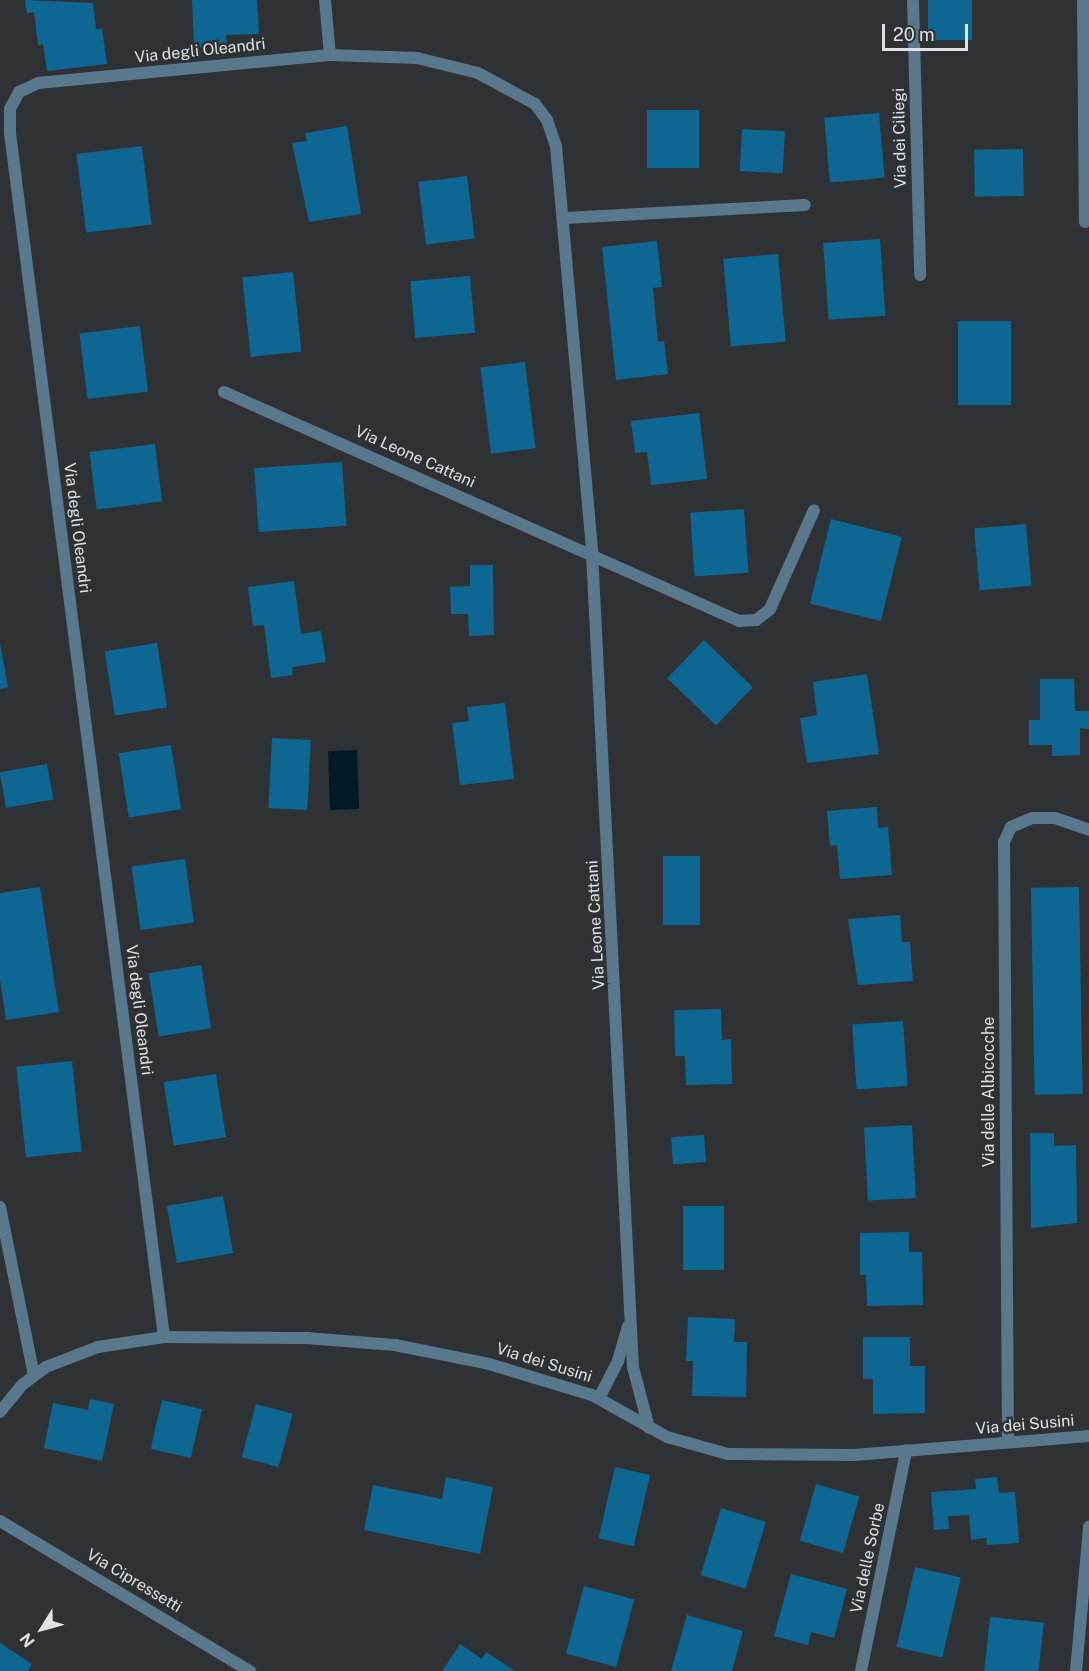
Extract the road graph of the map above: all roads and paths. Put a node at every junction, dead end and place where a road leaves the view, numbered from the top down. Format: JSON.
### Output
{"nodes":[{"id":1,"x":325,"y":0,"type":"edge"},
{"id":2,"x":913,"y":0,"type":"edge"},
{"id":3,"x":1083,"y":0,"type":"edge"},
{"id":4,"x":330,"y":55,"type":"junction"},
{"id":5,"x":805,"y":205,"type":"dead end"},
{"id":6,"x":566,"y":218,"type":"junction"},
{"id":7,"x":1085,"y":222,"type":"dead end"},
{"id":8,"x":920,"y":275,"type":"dead end"},
{"id":9,"x":224,"y":392,"type":"dead end"},
{"id":10,"x":814,"y":510,"type":"dead end"},
{"id":11,"x":592,"y":553,"type":"junction"},
{"id":12,"x":1089,"y":830,"type":"edge"},
{"id":13,"x":0,"y":1207,"type":"edge"},
{"id":14,"x":632,"y":1295,"type":"junction"},
{"id":15,"x":164,"y":1337,"type":"junction"},
{"id":16,"x":34,"y":1376,"type":"junction"},
{"id":17,"x":599,"y":1398,"type":"junction"},
{"id":18,"x":0,"y":1412,"type":"edge"},
{"id":19,"x":649,"y":1428,"type":"junction"},
{"id":20,"x":1089,"y":1436,"type":"edge"},
{"id":21,"x":1008,"y":1442,"type":"junction"},
{"id":22,"x":906,"y":1451,"type":"junction"},
{"id":23,"x":0,"y":1521,"type":"edge"},
{"id":24,"x":1089,"y":1527,"type":"edge"},
{"id":25,"x":250,"y":1671,"type":"edge"},
{"id":26,"x":861,"y":1671,"type":"edge"},
{"id":27,"x":1076,"y":1671,"type":"edge"}],
"edges":[{"from":1,"to":4,"type":"street"},
{"from":2,"to":8,"type":"street","name":"Via dei Ciliegi"},
{"from":3,"to":7,"type":"street"},
{"from":4,"to":6,"type":"street","name":"Via Leone Cattani"},
{"from":4,"to":15,"type":"street","name":"Via degli Oleandri"},
{"from":5,"to":6,"type":"street"},
{"from":6,"to":11,"type":"street","name":"Via Leone Cattani"},
{"from":9,"to":11,"type":"street","name":"Via Leone Cattani"},
{"from":10,"to":11,"type":"street","name":"Via Leone Cattani"},
{"from":11,"to":14,"type":"street","name":"Via Leone Cattani"},
{"from":12,"to":21,"type":"street","name":"Via delle Albicocche"},
{"from":13,"to":16,"type":"street"},
{"from":14,"to":17,"type":"street","name":"Via Leone Cattani"},
{"from":14,"to":19,"type":"street","name":"Via Leone Cattani"},
{"from":15,"to":16,"type":"street","name":"Via dei Susini"},
{"from":15,"to":17,"type":"street","name":"Via dei Susini"},
{"from":16,"to":18,"type":"street","name":"Via dei Susini"},
{"from":17,"to":19,"type":"street","name":"Via dei Susini"},
{"from":19,"to":22,"type":"street","name":"Via dei Susini"},
{"from":20,"to":21,"type":"street","name":"Via dei Susini"},
{"from":21,"to":22,"type":"street","name":"Via dei Susini"},
{"from":22,"to":26,"type":"street","name":"Via delle Sorbe"},
{"from":23,"to":25,"type":"street","name":"Via Cipressetti"},
{"from":24,"to":27,"type":"street"}]}
